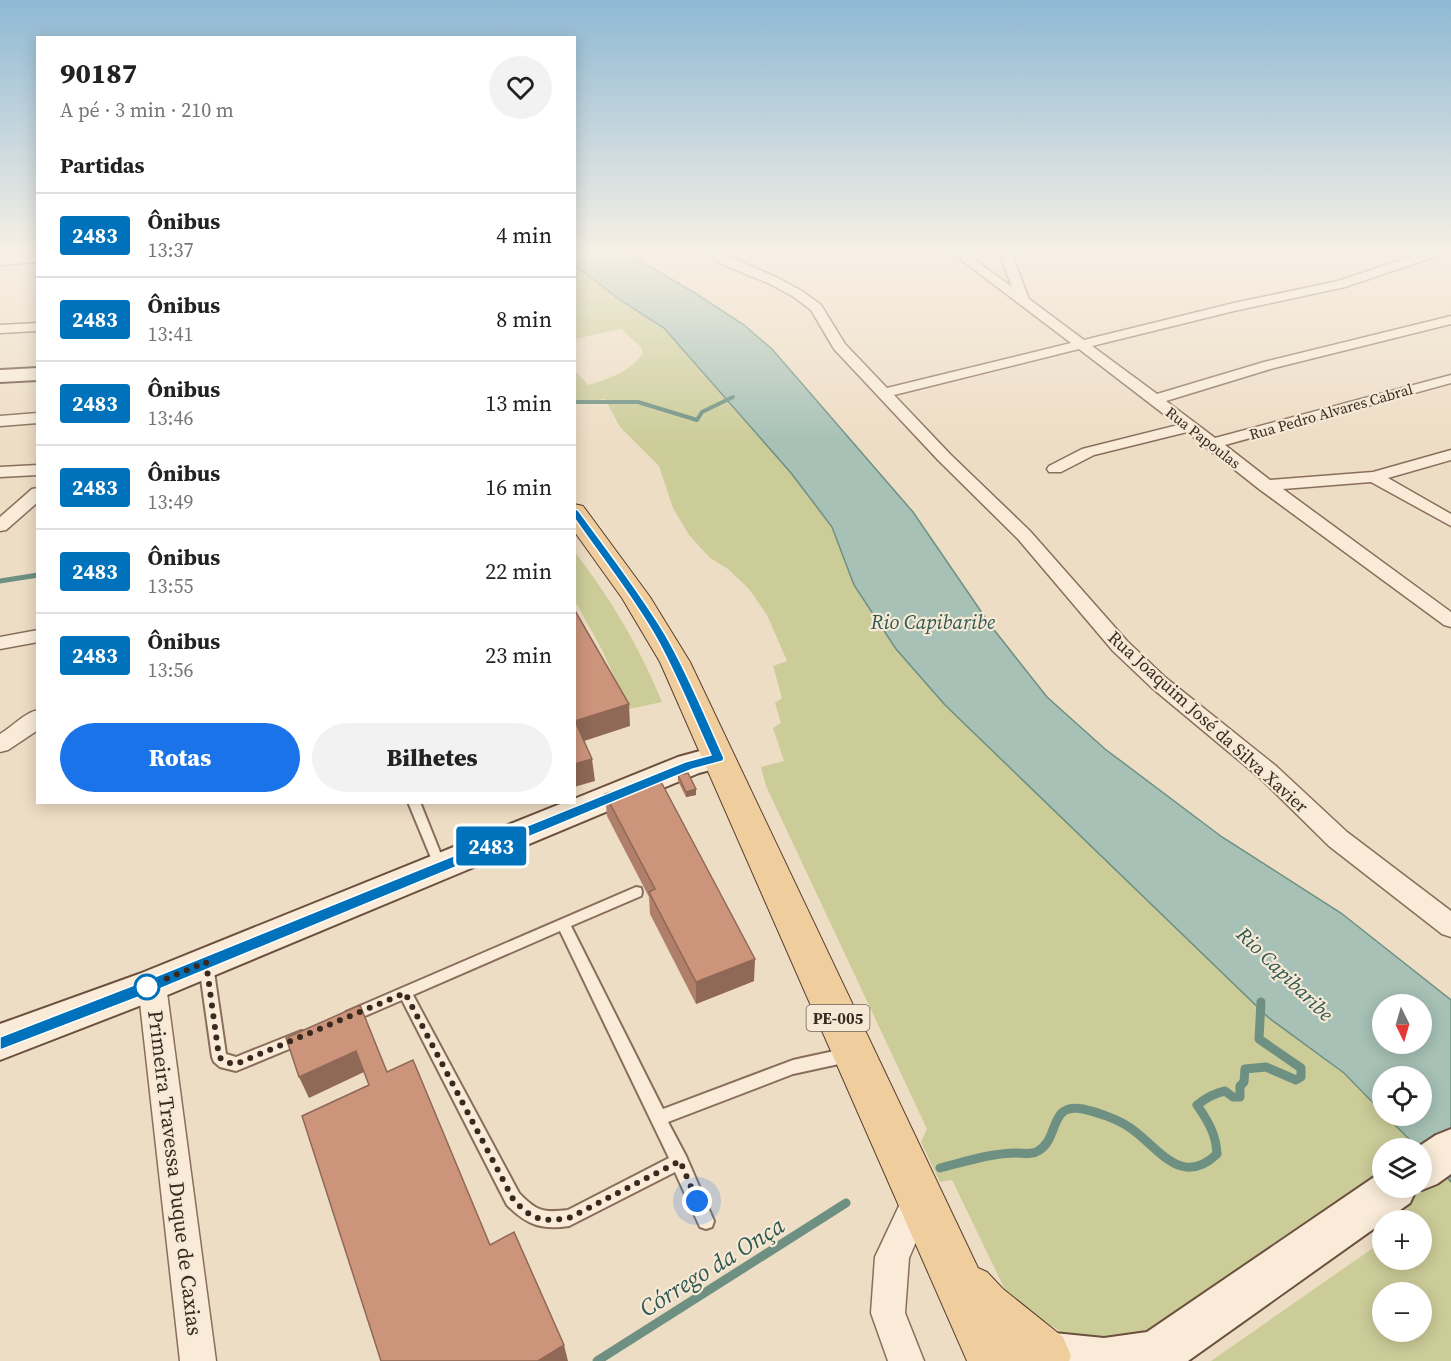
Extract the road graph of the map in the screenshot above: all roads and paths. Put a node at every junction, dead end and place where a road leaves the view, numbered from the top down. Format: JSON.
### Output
{"nodes":[{"id":1,"x":821,"y":316,"type":"edge"},
{"id":2,"x":1044,"y":316,"type":"edge"},
{"id":3,"x":1208,"y":316,"type":"edge"},
{"id":4,"x":1451,"y":320,"type":"edge"},
{"id":5,"x":36,"y":327,"type":"edge"},
{"id":6,"x":0,"y":329,"type":"edge"},
{"id":7,"x":1084,"y":345,"type":"junction"},
{"id":8,"x":36,"y":374,"type":"edge"},
{"id":9,"x":0,"y":376,"type":"edge"},
{"id":10,"x":1451,"y":379,"type":"edge"},
{"id":11,"x":1433,"y":384,"type":"junction"},
{"id":12,"x":1451,"y":392,"type":"edge"},
{"id":13,"x":886,"y":393,"type":"junction"},
{"id":14,"x":1154,"y":400,"type":"junction"},
{"id":15,"x":36,"y":418,"type":"edge"},
{"id":16,"x":0,"y":421,"type":"edge"},
{"id":17,"x":1188,"y":427,"type":"junction"},
{"id":18,"x":1212,"y":444,"type":"junction"},
{"id":19,"x":1451,"y":455,"type":"edge"},
{"id":20,"x":1054,"y":469,"type":"dead end"},
{"id":21,"x":36,"y":470,"type":"edge"},
{"id":22,"x":0,"y":472,"type":"edge"},
{"id":23,"x":1374,"y":477,"type":"junction"},
{"id":24,"x":1265,"y":485,"type":"junction"},
{"id":25,"x":36,"y":495,"type":"edge"},
{"id":26,"x":576,"y":515,"type":"edge"},
{"id":27,"x":1447,"y":516,"type":"edge"},
{"id":28,"x":0,"y":526,"type":"edge"},
{"id":29,"x":1451,"y":621,"type":"edge"},
{"id":30,"x":34,"y":641,"type":"edge"},
{"id":31,"x":0,"y":643,"type":"edge"},
{"id":32,"x":36,"y":719,"type":"edge"},
{"id":33,"x":0,"y":744,"type":"edge"},
{"id":34,"x":718,"y":758,"type":"junction"},
{"id":35,"x":415,"y":804,"type":"edge"},
{"id":36,"x":440,"y":867,"type":"junction"},
{"id":37,"x":636,"y":891,"type":"dead end"},
{"id":38,"x":563,"y":924,"type":"junction"},
{"id":39,"x":1451,"y":926,"type":"edge"},
{"id":40,"x":206,"y":962,"type":"junction"},
{"id":41,"x":152,"y":985,"type":"junction"},
{"id":42,"x":405,"y":993,"type":"junction"},
{"id":43,"x":340,"y":1020,"type":"edge"},
{"id":44,"x":319,"y":1029,"type":"edge"},
{"id":45,"x":0,"y":1042,"type":"edge"},
{"id":46,"x":854,"y":1053,"type":"junction"},
{"id":47,"x":658,"y":1118,"type":"junction"},
{"id":48,"x":1451,"y":1149,"type":"edge"},
{"id":49,"x":680,"y":1161,"type":"junction"},
{"id":50,"x":1432,"y":1162,"type":"edge"},
{"id":51,"x":920,"y":1196,"type":"junction"},
{"id":52,"x":1381,"y":1198,"type":"edge"},
{"id":53,"x":706,"y":1221,"type":"dead end"},
{"id":54,"x":958,"y":1279,"type":"junction"},
{"id":55,"x":1164,"y":1349,"type":"edge"},
{"id":56,"x":1039,"y":1358,"type":"edge"},
{"id":57,"x":198,"y":1361,"type":"edge"},
{"id":58,"x":906,"y":1361,"type":"edge"},
{"id":59,"x":994,"y":1361,"type":"edge"},
{"id":60,"x":1101,"y":1361,"type":"edge"},
{"id":61,"x":1106,"y":1361,"type":"edge"}],
"edges":[{"from":1,"to":13,"type":"street","name":"Rua Joaquim José da Silva Xavier"},
{"from":2,"to":7,"type":"street","name":"Rua Papoulas"},
{"from":3,"to":7,"type":"street"},
{"from":4,"to":14,"type":"street"},
{"from":5,"to":6,"type":"street"},
{"from":7,"to":13,"type":"street"},
{"from":7,"to":14,"type":"street","name":"Rua Papoulas"},
{"from":8,"to":9,"type":"street"},
{"from":10,"to":11,"type":"street","name":"Rua Pedro Alvares Cabral"},
{"from":11,"to":12,"type":"street"},
{"from":11,"to":18,"type":"street","name":"Rua Pedro Alvares Cabral"},
{"from":13,"to":39,"type":"street","name":"Rua Joaquim José da Silva Xavier"},
{"from":14,"to":17,"type":"street","name":"Rua Papoulas"},
{"from":15,"to":16,"type":"street"},
{"from":17,"to":18,"type":"street","name":"Rua Papoulas"},
{"from":17,"to":20,"type":"street"},
{"from":18,"to":24,"type":"street","name":"Rua Papoulas"},
{"from":19,"to":23,"type":"street"},
{"from":21,"to":22,"type":"street"},
{"from":23,"to":24,"type":"street"},
{"from":23,"to":27,"type":"street"},
{"from":24,"to":29,"type":"street","name":"Rua Papoulas"},
{"from":25,"to":28,"type":"street"},
{"from":26,"to":34,"type":"main road","number":"PE-005"},
{"from":30,"to":31,"type":"street"},
{"from":32,"to":33,"type":"street"},
{"from":34,"to":36,"type":"street"},
{"from":34,"to":46,"type":"main road","number":"PE-005"},
{"from":35,"to":36,"type":"lane"},
{"from":36,"to":40,"type":"street"},
{"from":37,"to":38,"type":"lane"},
{"from":38,"to":42,"type":"lane"},
{"from":38,"to":47,"type":"lane"},
{"from":40,"to":41,"type":"street"},
{"from":40,"to":44,"type":"lane"},
{"from":41,"to":45,"type":"street"},
{"from":41,"to":57,"type":"street","name":"Primeira Travessa Duque de Caxias"},
{"from":42,"to":43,"type":"lane"},
{"from":42,"to":49,"type":"lane"},
{"from":46,"to":47,"type":"lane"},
{"from":46,"to":51,"type":"main road","number":"PE-005"},
{"from":47,"to":49,"type":"lane"},
{"from":48,"to":50,"type":"street"},
{"from":49,"to":53,"type":"lane"},
{"from":51,"to":54,"type":"main road","number":"PE-005"},
{"from":51,"to":58,"type":"street"},
{"from":52,"to":55,"type":"street"},
{"from":54,"to":56,"type":"main road"},
{"from":54,"to":59,"type":"main road","number":"PE-005"},
{"from":55,"to":61,"type":"street"},
{"from":56,"to":60,"type":"street"}]}
